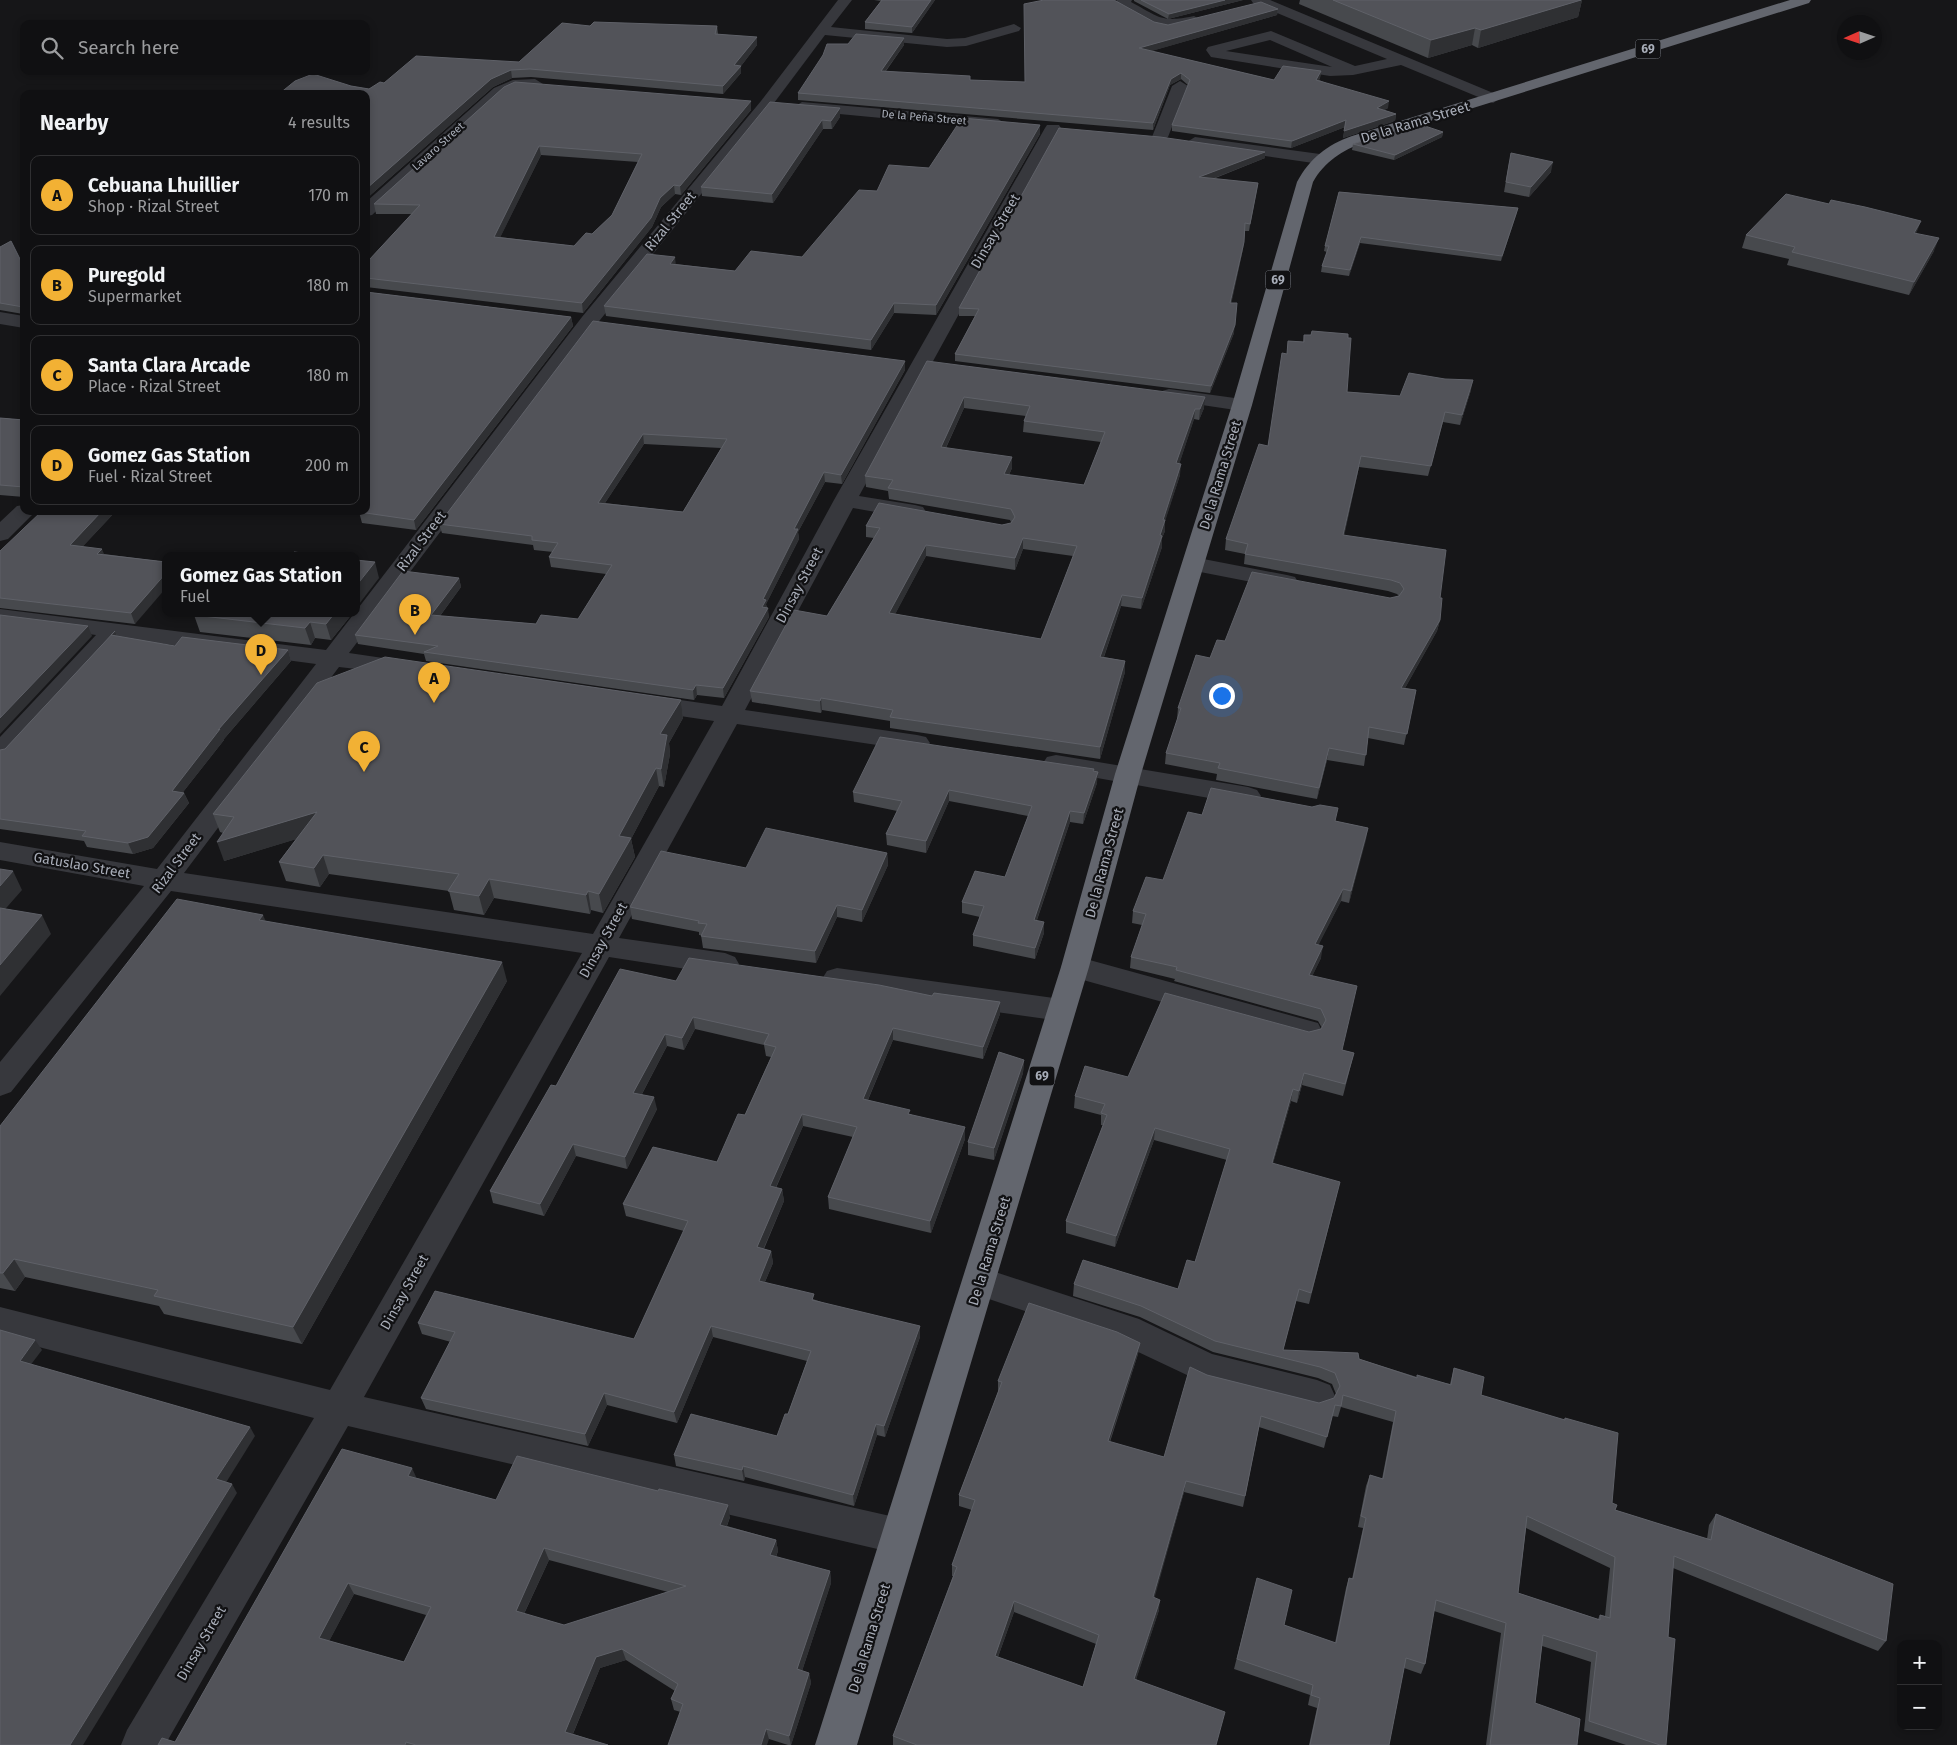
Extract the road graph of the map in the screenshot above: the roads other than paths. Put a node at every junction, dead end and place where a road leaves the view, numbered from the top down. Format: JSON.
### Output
{"nodes":[{"id":1,"x":845,"y":0,"type":"edge"},
{"id":2,"x":1126,"y":0,"type":"edge"},
{"id":3,"x":1804,"y":0,"type":"edge"},
{"id":4,"x":1260,"y":1,"type":"edge"},
{"id":5,"x":1244,"y":6,"type":"edge"},
{"id":6,"x":1208,"y":16,"type":"edge"},
{"id":7,"x":1014,"y":28,"type":"dead end"},
{"id":8,"x":824,"y":31,"type":"junction"},
{"id":9,"x":1402,"y":60,"type":"junction"},
{"id":10,"x":1353,"y":72,"type":"junction"},
{"id":11,"x":550,"y":86,"type":"edge"},
{"id":12,"x":1180,"y":86,"type":"edge"},
{"id":13,"x":1493,"y":98,"type":"junction"},
{"id":14,"x":757,"y":103,"type":"junction"},
{"id":15,"x":1014,"y":125,"type":"edge"},
{"id":16,"x":1053,"y":128,"type":"edge"},
{"id":17,"x":1141,"y":136,"type":"edge"},
{"id":18,"x":1160,"y":138,"type":"junction"},
{"id":19,"x":1320,"y":159,"type":"junction"},
{"id":20,"x":370,"y":207,"type":"edge"},
{"id":21,"x":0,"y":318,"type":"edge"},
{"id":22,"x":20,"y":321,"type":"edge"},
{"id":23,"x":1154,"y":394,"type":"edge"},
{"id":24,"x":1242,"y":405,"type":"junction"},
{"id":25,"x":845,"y":500,"type":"junction"},
{"id":26,"x":21,"y":515,"type":"edge"},
{"id":27,"x":934,"y":515,"type":"edge"},
{"id":28,"x":0,"y":534,"type":"edge"},
{"id":29,"x":1193,"y":564,"type":"junction"},
{"id":30,"x":1310,"y":586,"type":"edge"},
{"id":31,"x":0,"y":616,"type":"edge"},
{"id":32,"x":113,"y":631,"type":"junction"},
{"id":33,"x":332,"y":657,"type":"junction"},
{"id":34,"x":429,"y":671,"type":"edge"},
{"id":35,"x":623,"y":699,"type":"edge"},
{"id":36,"x":730,"y":715,"type":"junction"},
{"id":37,"x":944,"y":747,"type":"edge"},
{"id":38,"x":0,"y":752,"type":"edge"},
{"id":39,"x":1031,"y":760,"type":"edge"},
{"id":40,"x":1128,"y":774,"type":"junction"},
{"id":41,"x":1271,"y":801,"type":"edge"},
{"id":42,"x":0,"y":851,"type":"edge"},
{"id":43,"x":164,"y":880,"type":"junction"},
{"id":44,"x":600,"y":947,"type":"junction"},
{"id":45,"x":747,"y":967,"type":"edge"},
{"id":46,"x":1075,"y":967,"type":"junction"},
{"id":47,"x":816,"y":976,"type":"edge"},
{"id":48,"x":1061,"y":1010,"type":"junction"},
{"id":49,"x":1307,"y":1031,"type":"edge"},
{"id":50,"x":0,"y":1084,"type":"edge"},
{"id":51,"x":980,"y":1282,"type":"junction"},
{"id":52,"x":0,"y":1322,"type":"edge"},
{"id":53,"x":1318,"y":1396,"type":"dead end"},
{"id":54,"x":339,"y":1408,"type":"junction"},
{"id":55,"x":899,"y":1536,"type":"junction"},
{"id":56,"x":142,"y":1745,"type":"edge"},
{"id":57,"x":836,"y":1745,"type":"edge"}],
"edges":[{"from":1,"to":8,"type":"street","name":"Rizal Street"},
{"from":2,"to":6,"type":"street"},
{"from":3,"to":13,"type":"highway","number":"69"},
{"from":4,"to":5,"type":"street"},
{"from":4,"to":9,"type":"street"},
{"from":7,"to":8,"type":"street"},
{"from":8,"to":14,"type":"street","name":"Rizal Street"},
{"from":9,"to":10,"type":"street"},
{"from":9,"to":13,"type":"street"},
{"from":10,"to":10,"type":"street"},
{"from":11,"to":20,"type":"street","name":"Lavaro Street"},
{"from":12,"to":18,"type":"street"},
{"from":13,"to":19,"type":"highway","name":"De la Rama Street","number":"69"},
{"from":14,"to":15,"type":"street","name":"De la Peña Street"},
{"from":14,"to":33,"type":"street","name":"Rizal Street"},
{"from":16,"to":25,"type":"street","name":"Dinsay Street"},
{"from":17,"to":18,"type":"street"},
{"from":18,"to":19,"type":"street"},
{"from":19,"to":24,"type":"highway","name":"De la Rama Street","number":"69"},
{"from":21,"to":22,"type":"street"},
{"from":23,"to":24,"type":"street"},
{"from":24,"to":29,"type":"highway","name":"De la Rama Street","number":"69"},
{"from":25,"to":27,"type":"street"},
{"from":25,"to":36,"type":"street","name":"Dinsay Street"},
{"from":26,"to":28,"type":"street"},
{"from":29,"to":30,"type":"street"},
{"from":29,"to":40,"type":"highway","name":"De la Rama Street","number":"69"},
{"from":31,"to":32,"type":"street"},
{"from":32,"to":33,"type":"street"},
{"from":32,"to":38,"type":"street"},
{"from":33,"to":34,"type":"street"},
{"from":33,"to":43,"type":"street","name":"Rizal Street"},
{"from":35,"to":36,"type":"street"},
{"from":36,"to":37,"type":"street"},
{"from":36,"to":44,"type":"street","name":"Dinsay Street"},
{"from":39,"to":40,"type":"street"},
{"from":40,"to":41,"type":"street"},
{"from":40,"to":46,"type":"highway","name":"De la Rama Street","number":"69"},
{"from":42,"to":43,"type":"street","name":"Gatuslao Street"},
{"from":43,"to":44,"type":"street","name":"Gatuslao Street"},
{"from":43,"to":50,"type":"street","name":"Rizal Street"},
{"from":44,"to":45,"type":"street","name":"Gatuslao Street"},
{"from":44,"to":54,"type":"street","name":"Dinsay Street"},
{"from":46,"to":48,"type":"highway","name":"De la Rama Street","number":"69"},
{"from":46,"to":49,"type":"street"},
{"from":47,"to":48,"type":"street"},
{"from":48,"to":51,"type":"highway","name":"De la Rama Street","number":"69"},
{"from":51,"to":53,"type":"street"},
{"from":51,"to":55,"type":"highway","name":"De la Rama Street","number":"69"},
{"from":52,"to":54,"type":"street"},
{"from":54,"to":55,"type":"street"},
{"from":54,"to":56,"type":"street","name":"Dinsay Street"},
{"from":55,"to":57,"type":"highway","name":"De la Rama Street","number":"69"}]}
